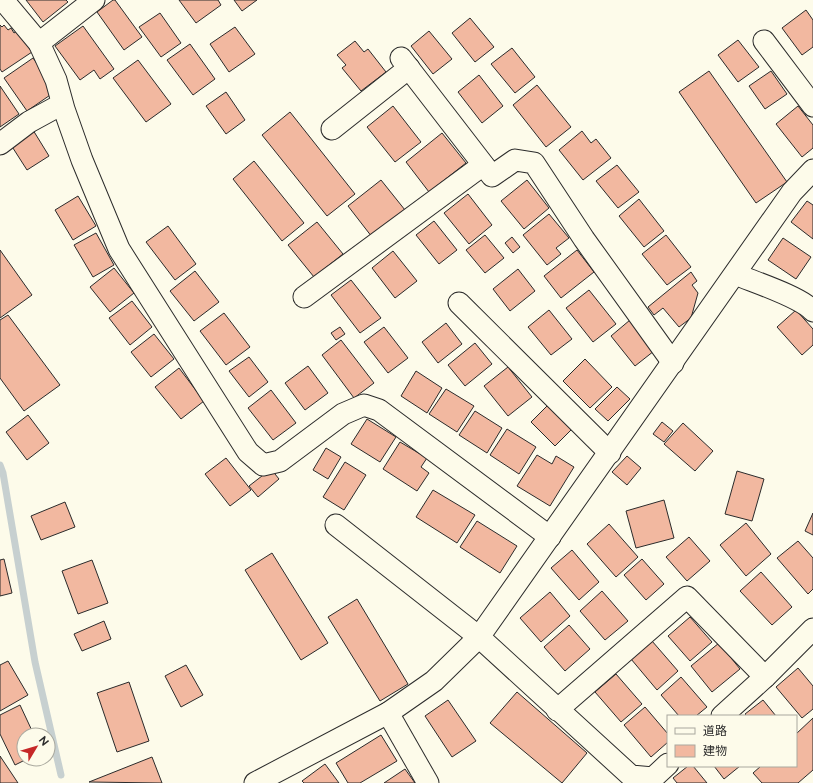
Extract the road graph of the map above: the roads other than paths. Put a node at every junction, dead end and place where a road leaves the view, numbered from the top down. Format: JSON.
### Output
{"nodes":[{"id":1,"x":3,"y":0,"type":"edge"},
{"id":2,"x":94,"y":0,"type":"edge"},
{"id":3,"x":764,"y":41,"type":"dead end"},
{"id":4,"x":39,"y":43,"type":"junction"},
{"id":5,"x":62,"y":104,"type":"junction"},
{"id":6,"x":813,"y":106,"type":"edge"},
{"id":7,"x":332,"y":129,"type":"dead end"},
{"id":8,"x":0,"y":144,"type":"edge"},
{"id":9,"x":483,"y":165,"type":"junction"},
{"id":10,"x":813,"y":170,"type":"edge"},
{"id":11,"x":735,"y":274,"type":"junction"},
{"id":12,"x":304,"y":297,"type":"dead end"},
{"id":13,"x":459,"y":302,"type":"dead end"},
{"id":14,"x":813,"y":311,"type":"edge"},
{"id":15,"x":674,"y":362,"type":"junction"},
{"id":16,"x":610,"y":452,"type":"junction"},
{"id":17,"x":336,"y":524,"type":"dead end"},
{"id":18,"x":550,"y":537,"type":"junction"},
{"id":19,"x":813,"y":629,"type":"edge"},
{"id":20,"x":479,"y":637,"type":"junction"},
{"id":21,"x":765,"y":677,"type":"junction"},
{"id":22,"x":557,"y":710,"type":"junction"},
{"id":23,"x":388,"y":713,"type":"junction"},
{"id":24,"x":723,"y":715,"type":"edge"},
{"id":25,"x":667,"y":765,"type":"edge"},
{"id":26,"x":280,"y":778,"type":"edge"},
{"id":27,"x":256,"y":783,"type":"edge"},
{"id":28,"x":428,"y":783,"type":"edge"}],
"edges":[{"from":1,"to":4,"type":"street"},
{"from":2,"to":4,"type":"street"},
{"from":3,"to":6,"type":"street"},
{"from":4,"to":5,"type":"street"},
{"from":5,"to":8,"type":"street"},
{"from":5,"to":18,"type":"street"},
{"from":7,"to":9,"type":"street"},
{"from":9,"to":12,"type":"street"},
{"from":9,"to":15,"type":"street"},
{"from":10,"to":11,"type":"street"},
{"from":11,"to":14,"type":"street"},
{"from":11,"to":15,"type":"street"},
{"from":13,"to":16,"type":"street"},
{"from":15,"to":16,"type":"street"},
{"from":16,"to":18,"type":"street"},
{"from":17,"to":20,"type":"street"},
{"from":18,"to":20,"type":"street"},
{"from":19,"to":21,"type":"street"},
{"from":20,"to":22,"type":"street"},
{"from":20,"to":23,"type":"street"},
{"from":21,"to":22,"type":"street"},
{"from":21,"to":24,"type":"street"},
{"from":22,"to":25,"type":"street"},
{"from":23,"to":26,"type":"street"},
{"from":23,"to":28,"type":"street"},
{"from":26,"to":27,"type":"street"}]}
